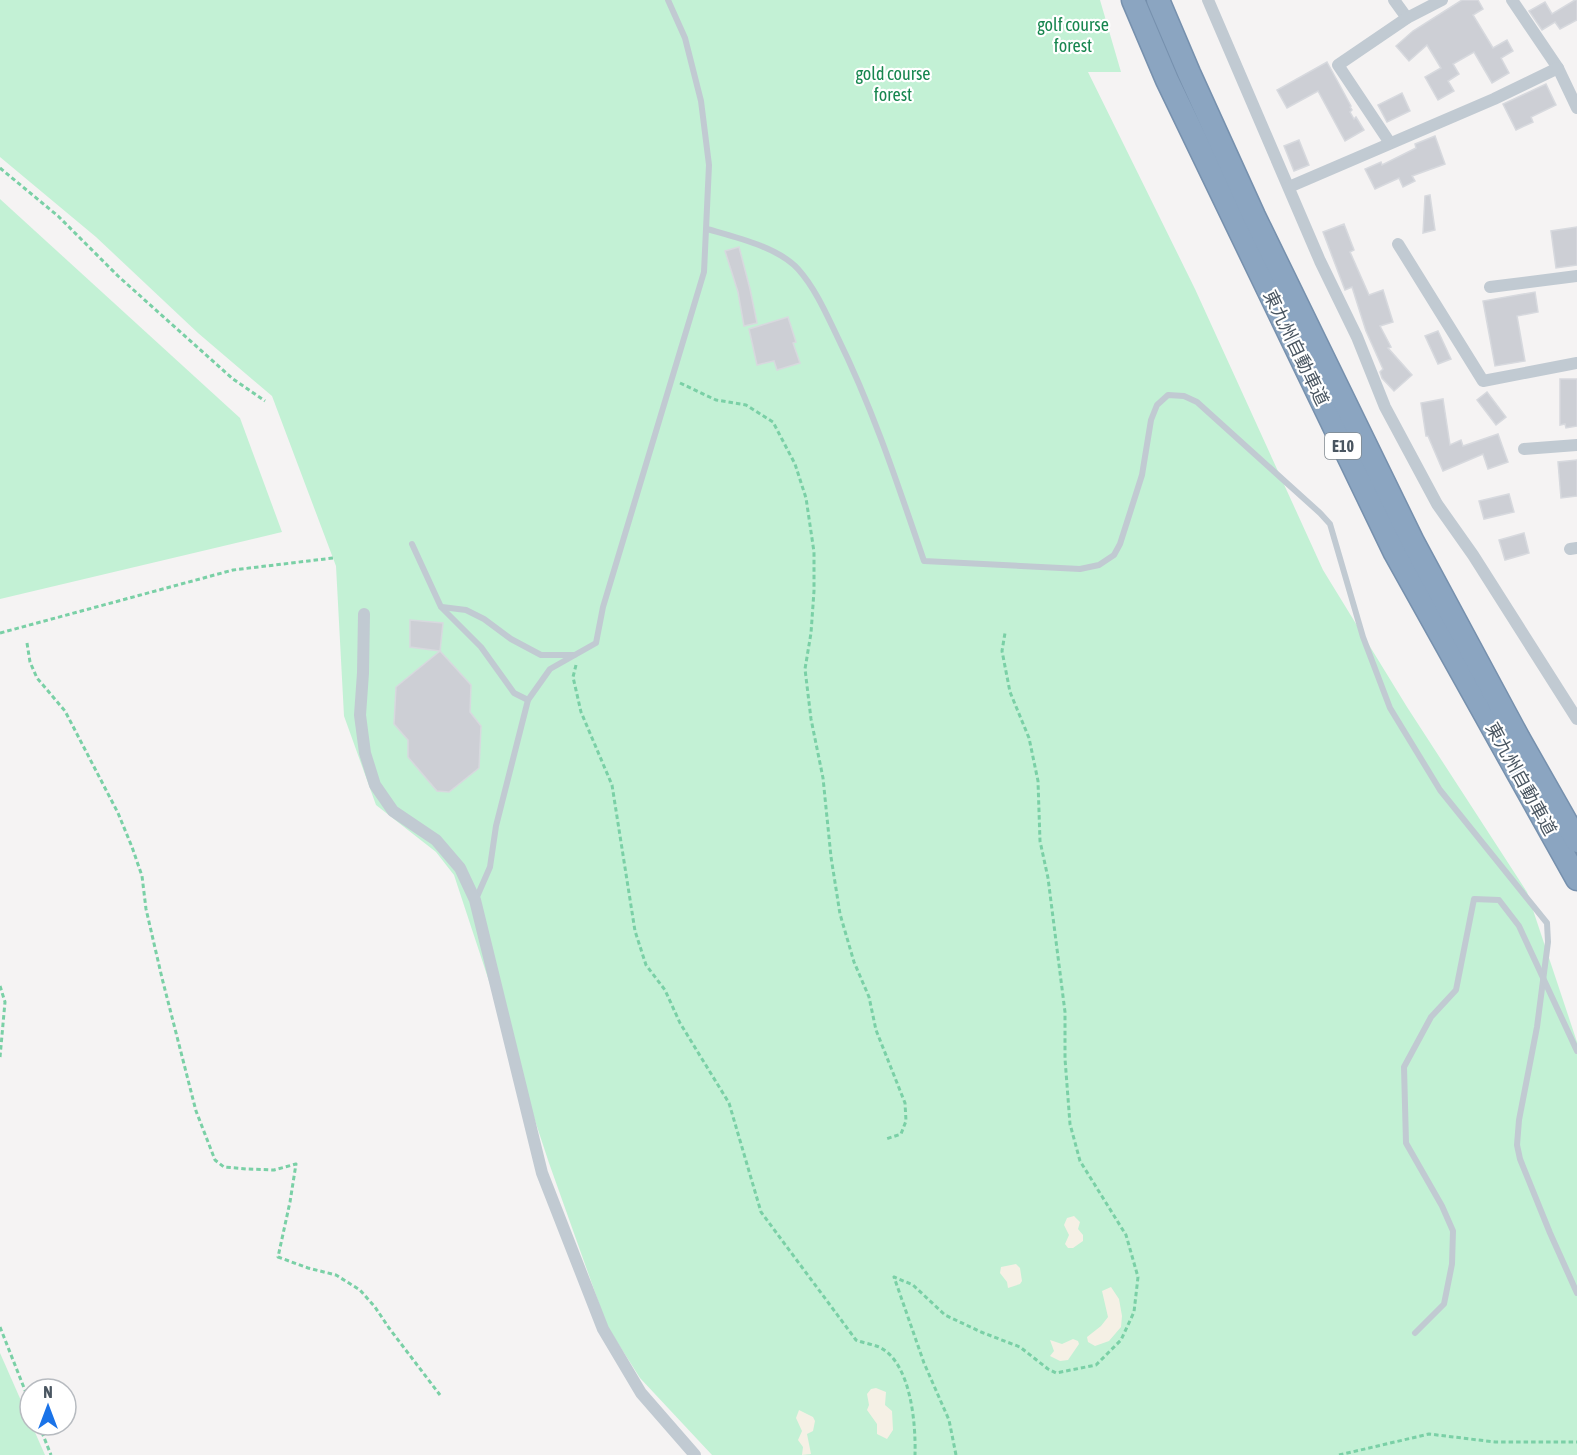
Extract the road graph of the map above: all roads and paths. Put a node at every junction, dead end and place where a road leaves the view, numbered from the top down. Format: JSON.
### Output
{"nodes":[{"id":1,"x":668,"y":0,"type":"edge"},
{"id":2,"x":1133,"y":0,"type":"edge"},
{"id":3,"x":1158,"y":0,"type":"edge"},
{"id":4,"x":1208,"y":0,"type":"edge"},
{"id":5,"x":1394,"y":0,"type":"edge"},
{"id":6,"x":1442,"y":0,"type":"edge"},
{"id":7,"x":1512,"y":0,"type":"edge"},
{"id":8,"x":1407,"y":18,"type":"junction"},
{"id":9,"x":1558,"y":68,"type":"junction"},
{"id":10,"x":1577,"y":108,"type":"edge"},
{"id":11,"x":1390,"y":143,"type":"junction"},
{"id":12,"x":0,"y":168,"type":"edge"},
{"id":13,"x":1289,"y":187,"type":"junction"},
{"id":14,"x":707,"y":229,"type":"junction"},
{"id":15,"x":1398,"y":244,"type":"dead end"},
{"id":16,"x":1577,"y":276,"type":"edge"},
{"id":17,"x":1490,"y":287,"type":"dead end"},
{"id":18,"x":1577,"y":363,"type":"edge"},
{"id":19,"x":673,"y":380,"type":"junction"},
{"id":20,"x":265,"y":401,"type":"dead end"},
{"id":21,"x":1577,"y":445,"type":"edge"},
{"id":22,"x":1524,"y":449,"type":"dead end"},
{"id":23,"x":411,"y":544,"type":"dead end"},
{"id":24,"x":333,"y":558,"type":"dead end"},
{"id":25,"x":441,"y":607,"type":"junction"},
{"id":26,"x":364,"y":614,"type":"dead end"},
{"id":27,"x":0,"y":633,"type":"edge"},
{"id":28,"x":1005,"y":633,"type":"dead end"},
{"id":29,"x":27,"y":643,"type":"dead end"},
{"id":30,"x":578,"y":654,"type":"junction"},
{"id":31,"x":528,"y":700,"type":"junction"},
{"id":32,"x":1577,"y":719,"type":"edge"},
{"id":33,"x":1577,"y":841,"type":"edge"},
{"id":34,"x":1577,"y":879,"type":"edge"},
{"id":35,"x":475,"y":900,"type":"junction"},
{"id":36,"x":1543,"y":978,"type":"junction"},
{"id":37,"x":0,"y":986,"type":"edge"},
{"id":38,"x":1577,"y":1051,"type":"edge"},
{"id":39,"x":0,"y":1057,"type":"edge"},
{"id":40,"x":886,"y":1139,"type":"dead end"},
{"id":41,"x":1577,"y":1293,"type":"edge"},
{"id":42,"x":0,"y":1327,"type":"edge"},
{"id":43,"x":1415,"y":1333,"type":"dead end"},
{"id":44,"x":20,"y":1377,"type":"edge"},
{"id":45,"x":440,"y":1395,"type":"dead end"},
{"id":46,"x":44,"y":1437,"type":"edge"},
{"id":47,"x":1577,"y":1442,"type":"edge"},
{"id":48,"x":51,"y":1455,"type":"edge"},
{"id":49,"x":695,"y":1455,"type":"edge"},
{"id":50,"x":915,"y":1455,"type":"edge"},
{"id":51,"x":956,"y":1455,"type":"edge"},
{"id":52,"x":1339,"y":1455,"type":"edge"}],
"edges":[{"from":1,"to":14,"type":"lane"},
{"from":2,"to":34,"type":"highway","name":"東九州自動車道","number":"E10"},
{"from":3,"to":33,"type":"highway","name":"東九州自動車道","number":"E10"},
{"from":4,"to":13,"type":"street"},
{"from":5,"to":8,"type":"street"},
{"from":6,"to":8,"type":"street"},
{"from":7,"to":9,"type":"street"},
{"from":8,"to":11,"type":"street"},
{"from":9,"to":10,"type":"street"},
{"from":9,"to":11,"type":"street"},
{"from":11,"to":13,"type":"street"},
{"from":12,"to":20,"type":"path"},
{"from":13,"to":32,"type":"street"},
{"from":14,"to":19,"type":"lane"},
{"from":14,"to":36,"type":"lane"},
{"from":15,"to":18,"type":"street"},
{"from":16,"to":17,"type":"street"},
{"from":19,"to":30,"type":"lane"},
{"from":19,"to":40,"type":"path"},
{"from":21,"to":22,"type":"street"},
{"from":23,"to":25,"type":"lane"},
{"from":24,"to":27,"type":"path"},
{"from":25,"to":30,"type":"lane"},
{"from":25,"to":31,"type":"lane"},
{"from":26,"to":35,"type":"street"},
{"from":28,"to":51,"type":"path"},
{"from":29,"to":45,"type":"path"},
{"from":30,"to":31,"type":"lane"},
{"from":30,"to":50,"type":"path"},
{"from":31,"to":35,"type":"lane"},
{"from":35,"to":49,"type":"street"},
{"from":36,"to":38,"type":"lane"},
{"from":36,"to":41,"type":"lane"},
{"from":36,"to":43,"type":"lane"},
{"from":37,"to":39,"type":"path"},
{"from":42,"to":44,"type":"path"},
{"from":46,"to":48,"type":"path"},
{"from":47,"to":52,"type":"path"}]}
